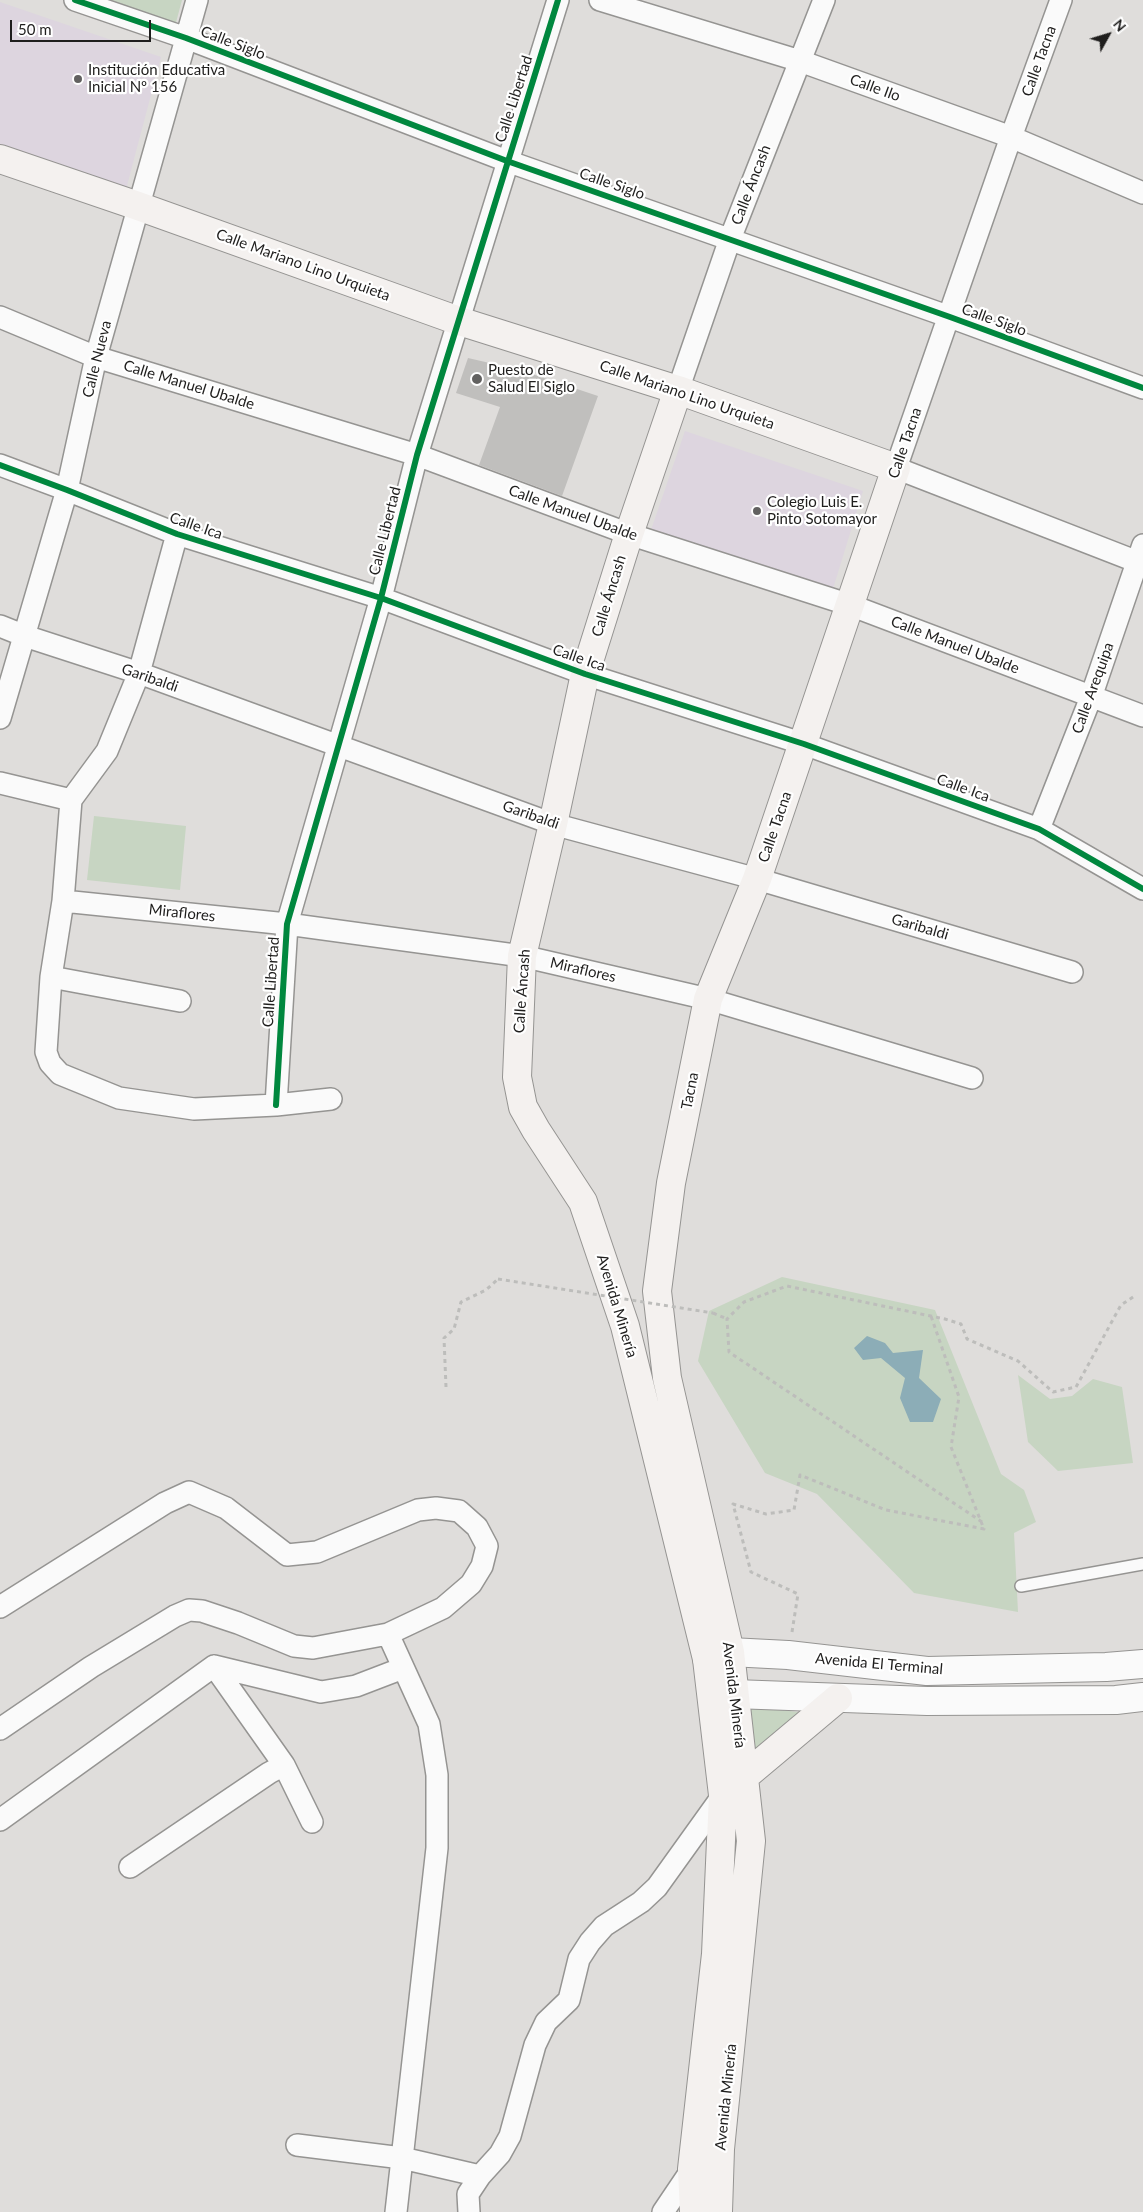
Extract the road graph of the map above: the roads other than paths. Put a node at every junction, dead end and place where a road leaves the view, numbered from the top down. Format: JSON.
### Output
{"nodes":[{"id":1,"x":75,"y":0,"type":"edge"},
{"id":2,"x":197,"y":0,"type":"edge"},
{"id":3,"x":558,"y":0,"type":"edge"},
{"id":4,"x":600,"y":0,"type":"edge"},
{"id":5,"x":824,"y":0,"type":"edge"},
{"id":6,"x":1061,"y":0,"type":"edge"},
{"id":7,"x":186,"y":38,"type":"junction"},
{"id":8,"x":800,"y":61,"type":"junction"},
{"id":9,"x":1011,"y":137,"type":"junction"},
{"id":10,"x":0,"y":159,"type":"edge"},
{"id":11,"x":507,"y":161,"type":"junction"},
{"id":12,"x":1143,"y":193,"type":"edge"},
{"id":13,"x":138,"y":206,"type":"junction"},
{"id":14,"x":730,"y":239,"type":"junction"},
{"id":15,"x":0,"y":317,"type":"edge"},
{"id":16,"x":950,"y":317,"type":"junction"},
{"id":17,"x":459,"y":321,"type":"junction"},
{"id":18,"x":96,"y":357,"type":"junction"},
{"id":19,"x":1143,"y":388,"type":"edge"},
{"id":20,"x":678,"y":390,"type":"junction"},
{"id":21,"x":417,"y":455,"type":"junction"},
{"id":22,"x":0,"y":465,"type":"edge"},
{"id":23,"x":896,"y":468,"type":"junction"},
{"id":24,"x":67,"y":490,"type":"junction"},
{"id":25,"x":177,"y":534,"type":"junction"},
{"id":26,"x":628,"y":534,"type":"junction"},
{"id":27,"x":1141,"y":557,"type":"edge"},
{"id":28,"x":381,"y":598,"type":"junction"},
{"id":29,"x":850,"y":605,"type":"junction"},
{"id":30,"x":0,"y":626,"type":"edge"},
{"id":31,"x":25,"y":636,"type":"junction"},
{"id":32,"x":139,"y":673,"type":"junction"},
{"id":33,"x":585,"y":674,"type":"junction"},
{"id":34,"x":1091,"y":697,"type":"junction"},
{"id":35,"x":1143,"y":716,"type":"edge"},
{"id":36,"x":0,"y":718,"type":"edge"},
{"id":37,"x":804,"y":744,"type":"junction"},
{"id":38,"x":340,"y":746,"type":"junction"},
{"id":39,"x":0,"y":783,"type":"edge"},
{"id":40,"x":71,"y":800,"type":"junction"},
{"id":41,"x":553,"y":824,"type":"junction"},
{"id":42,"x":1039,"y":829,"type":"junction"},
{"id":43,"x":757,"y":879,"type":"junction"},
{"id":44,"x":1143,"y":889,"type":"edge"},
{"id":45,"x":64,"y":901,"type":"junction"},
{"id":46,"x":287,"y":924,"type":"junction"},
{"id":47,"x":522,"y":956,"type":"junction"},
{"id":48,"x":1072,"y":972,"type":"dead end"},
{"id":49,"x":51,"y":977,"type":"junction"},
{"id":50,"x":708,"y":999,"type":"junction"},
{"id":51,"x":180,"y":1001,"type":"dead end"},
{"id":52,"x":972,"y":1078,"type":"dead end"},
{"id":53,"x":331,"y":1099,"type":"dead end"},
{"id":54,"x":276,"y":1105,"type":"junction"},
{"id":55,"x":671,"y":1183,"type":"joint"},
{"id":56,"x":583,"y":1202,"type":"joint"},
{"id":57,"x":1143,"y":1564,"type":"edge"},
{"id":58,"x":1022,"y":1586,"type":"dead end"},
{"id":59,"x":0,"y":1607,"type":"edge"},
{"id":60,"x":388,"y":1634,"type":"junction"},
{"id":61,"x":719,"y":1656,"type":"junction"},
{"id":62,"x":1143,"y":1658,"type":"edge"},
{"id":63,"x":1143,"y":1664,"type":"edge"},
{"id":64,"x":214,"y":1666,"type":"junction"},
{"id":65,"x":1106,"y":1667,"type":"junction"},
{"id":66,"x":403,"y":1668,"type":"junction"},
{"id":67,"x":926,"y":1671,"type":"junction"},
{"id":68,"x":722,"y":1697,"type":"junction"},
{"id":69,"x":1143,"y":1697,"type":"edge"},
{"id":70,"x":838,"y":1698,"type":"junction"},
{"id":71,"x":927,"y":1701,"type":"junction"},
{"id":72,"x":0,"y":1729,"type":"edge"},
{"id":73,"x":284,"y":1765,"type":"junction"},
{"id":74,"x":745,"y":1776,"type":"junction"},
{"id":75,"x":723,"y":1795,"type":"junction"},
{"id":76,"x":0,"y":1820,"type":"edge"},
{"id":77,"x":312,"y":1822,"type":"dead end"},
{"id":78,"x":130,"y":1867,"type":"dead end"},
{"id":79,"x":297,"y":2145,"type":"dead end"},
{"id":80,"x":402,"y":2158,"type":"junction"},
{"id":81,"x":692,"y":2169,"type":"junction"},
{"id":82,"x":480,"y":2176,"type":"junction"},
{"id":83,"x":396,"y":2212,"type":"edge"},
{"id":84,"x":469,"y":2212,"type":"edge"},
{"id":85,"x":663,"y":2212,"type":"edge"},
{"id":86,"x":694,"y":2212,"type":"edge"},
{"id":87,"x":718,"y":2212,"type":"edge"}],
"edges":[{"from":1,"to":7,"type":"street","name":"Calle Siglo"},
{"from":2,"to":7,"type":"street","name":"Calle Nueva"},
{"from":3,"to":11,"type":"street","name":"Calle Libertad"},
{"from":4,"to":8,"type":"street","name":"Calle Ilo"},
{"from":5,"to":8,"type":"street","name":"Calle Áncash"},
{"from":6,"to":9,"type":"street","name":"Calle Tacna"},
{"from":7,"to":11,"type":"street","name":"Calle Siglo"},
{"from":7,"to":13,"type":"street","name":"Calle Nueva"},
{"from":8,"to":9,"type":"street","name":"Calle Ilo"},
{"from":8,"to":14,"type":"street","name":"Calle Áncash"},
{"from":9,"to":12,"type":"street","name":"Calle Ilo"},
{"from":9,"to":16,"type":"street","name":"Calle Tacna"},
{"from":10,"to":13,"type":"main road","name":"Calle Mariano Lino Urquieta"},
{"from":11,"to":14,"type":"street","name":"Calle Siglo"},
{"from":11,"to":17,"type":"street","name":"Calle Libertad"},
{"from":13,"to":17,"type":"main road","name":"Calle Mariano Lino Urquieta"},
{"from":13,"to":18,"type":"street","name":"Calle Nueva"},
{"from":14,"to":16,"type":"street","name":"Calle Siglo"},
{"from":14,"to":20,"type":"street","name":"Calle Áncash"},
{"from":15,"to":18,"type":"street","name":"Calle Manuel Ubalde"},
{"from":16,"to":19,"type":"street","name":"Calle Siglo"},
{"from":16,"to":23,"type":"street","name":"Calle Tacna"},
{"from":17,"to":20,"type":"main road","name":"Calle Mariano Lino Urquieta"},
{"from":17,"to":21,"type":"street","name":"Calle Libertad"},
{"from":18,"to":21,"type":"street","name":"Calle Manuel Ubalde"},
{"from":18,"to":24,"type":"street","name":"Calle Nueva"},
{"from":20,"to":23,"type":"main road","name":"Calle Mariano Lino Urquieta"},
{"from":20,"to":26,"type":"main road","name":"Calle Áncash"},
{"from":21,"to":26,"type":"street","name":"Calle Manuel Ubalde"},
{"from":21,"to":28,"type":"street","name":"Calle Libertad"},
{"from":22,"to":24,"type":"street","name":"Calle Ica"},
{"from":23,"to":27,"type":"street","name":"Calle Mariano Lino Urquieta"},
{"from":23,"to":29,"type":"main road","name":"Calle Tacna"},
{"from":24,"to":25,"type":"street","name":"Calle Ica"},
{"from":24,"to":31,"type":"street","name":"Calle Nueva"},
{"from":25,"to":28,"type":"street","name":"Calle Ica"},
{"from":25,"to":32,"type":"street"},
{"from":26,"to":29,"type":"street","name":"Calle Manuel Ubalde"},
{"from":26,"to":33,"type":"main road","name":"Calle Áncash"},
{"from":27,"to":34,"type":"street","name":"Calle Arequipa"},
{"from":28,"to":33,"type":"street","name":"Calle Ica"},
{"from":28,"to":38,"type":"street","name":"Calle Libertad"},
{"from":29,"to":34,"type":"street","name":"Calle Manuel Ubalde"},
{"from":29,"to":37,"type":"main road","name":"Calle Tacna"},
{"from":30,"to":31,"type":"street","name":"Garibaldi"},
{"from":31,"to":32,"type":"street","name":"Garibaldi"},
{"from":31,"to":36,"type":"street","name":"Calle Nueva"},
{"from":32,"to":38,"type":"street","name":"Garibaldi"},
{"from":32,"to":40,"type":"street"},
{"from":33,"to":37,"type":"street","name":"Calle Ica"},
{"from":33,"to":41,"type":"main road","name":"Calle Áncash"},
{"from":34,"to":35,"type":"street","name":"Calle Manuel Ubalde"},
{"from":34,"to":42,"type":"street","name":"Calle Arequipa"},
{"from":37,"to":42,"type":"street","name":"Calle Ica"},
{"from":37,"to":43,"type":"main road","name":"Calle Tacna"},
{"from":38,"to":41,"type":"street","name":"Garibaldi"},
{"from":38,"to":46,"type":"street","name":"Calle Libertad"},
{"from":39,"to":40,"type":"street"},
{"from":40,"to":45,"type":"street"},
{"from":41,"to":43,"type":"street","name":"Garibaldi"},
{"from":41,"to":47,"type":"main road","name":"Calle Áncash"},
{"from":42,"to":44,"type":"street","name":"Calle Ica"},
{"from":43,"to":48,"type":"street","name":"Garibaldi"},
{"from":43,"to":50,"type":"main road","name":"Calle Tacna"},
{"from":45,"to":46,"type":"street","name":"Miraflores"},
{"from":45,"to":49,"type":"street"},
{"from":46,"to":47,"type":"street","name":"Miraflores"},
{"from":46,"to":54,"type":"street","name":"Calle Libertad"},
{"from":47,"to":50,"type":"street","name":"Miraflores"},
{"from":47,"to":56,"type":"main road","name":"Calle Áncash"},
{"from":49,"to":51,"type":"street"},
{"from":49,"to":54,"type":"street"},
{"from":50,"to":52,"type":"street","name":"Miraflores"},
{"from":50,"to":55,"type":"main road","name":"Tacna"},
{"from":53,"to":54,"type":"street"},
{"from":55,"to":61,"type":"main road","name":"Avenida Minería"},
{"from":56,"to":61,"type":"main road","name":"Avenida Minería"},
{"from":57,"to":58,"type":"lane"},
{"from":59,"to":60,"type":"street"},
{"from":60,"to":66,"type":"street"},
{"from":60,"to":72,"type":"street"},
{"from":61,"to":67,"type":"street","name":"Avenida El Terminal"},
{"from":61,"to":68,"type":"main road","name":"Avenida Minería"},
{"from":62,"to":65,"type":"street"},
{"from":63,"to":65,"type":"street","name":"Avenida El Terminal"},
{"from":64,"to":66,"type":"street"},
{"from":64,"to":73,"type":"street"},
{"from":64,"to":76,"type":"street"},
{"from":65,"to":67,"type":"street","name":"Avenida El Terminal"},
{"from":66,"to":80,"type":"street"},
{"from":67,"to":71,"type":"street"},
{"from":68,"to":70,"type":"street","name":"Avenida El Terminal"},
{"from":68,"to":74,"type":"main road","name":"Avenida Minería"},
{"from":68,"to":75,"type":"main road","name":"Avenida Minería"},
{"from":69,"to":71,"type":"street","name":"Avenida El Terminal"},
{"from":70,"to":71,"type":"street","name":"Avenida El Terminal"},
{"from":70,"to":74,"type":"main road"},
{"from":73,"to":77,"type":"street"},
{"from":73,"to":78,"type":"street"},
{"from":74,"to":87,"type":"main road","name":"Avenida Minería"},
{"from":75,"to":81,"type":"main road","name":"Avenida Minería"},
{"from":75,"to":82,"type":"street"},
{"from":79,"to":80,"type":"street"},
{"from":80,"to":82,"type":"street"},
{"from":80,"to":83,"type":"street"},
{"from":81,"to":85,"type":"street"},
{"from":81,"to":86,"type":"main road","name":"Avenida Minería"},
{"from":82,"to":84,"type":"street"}]}
